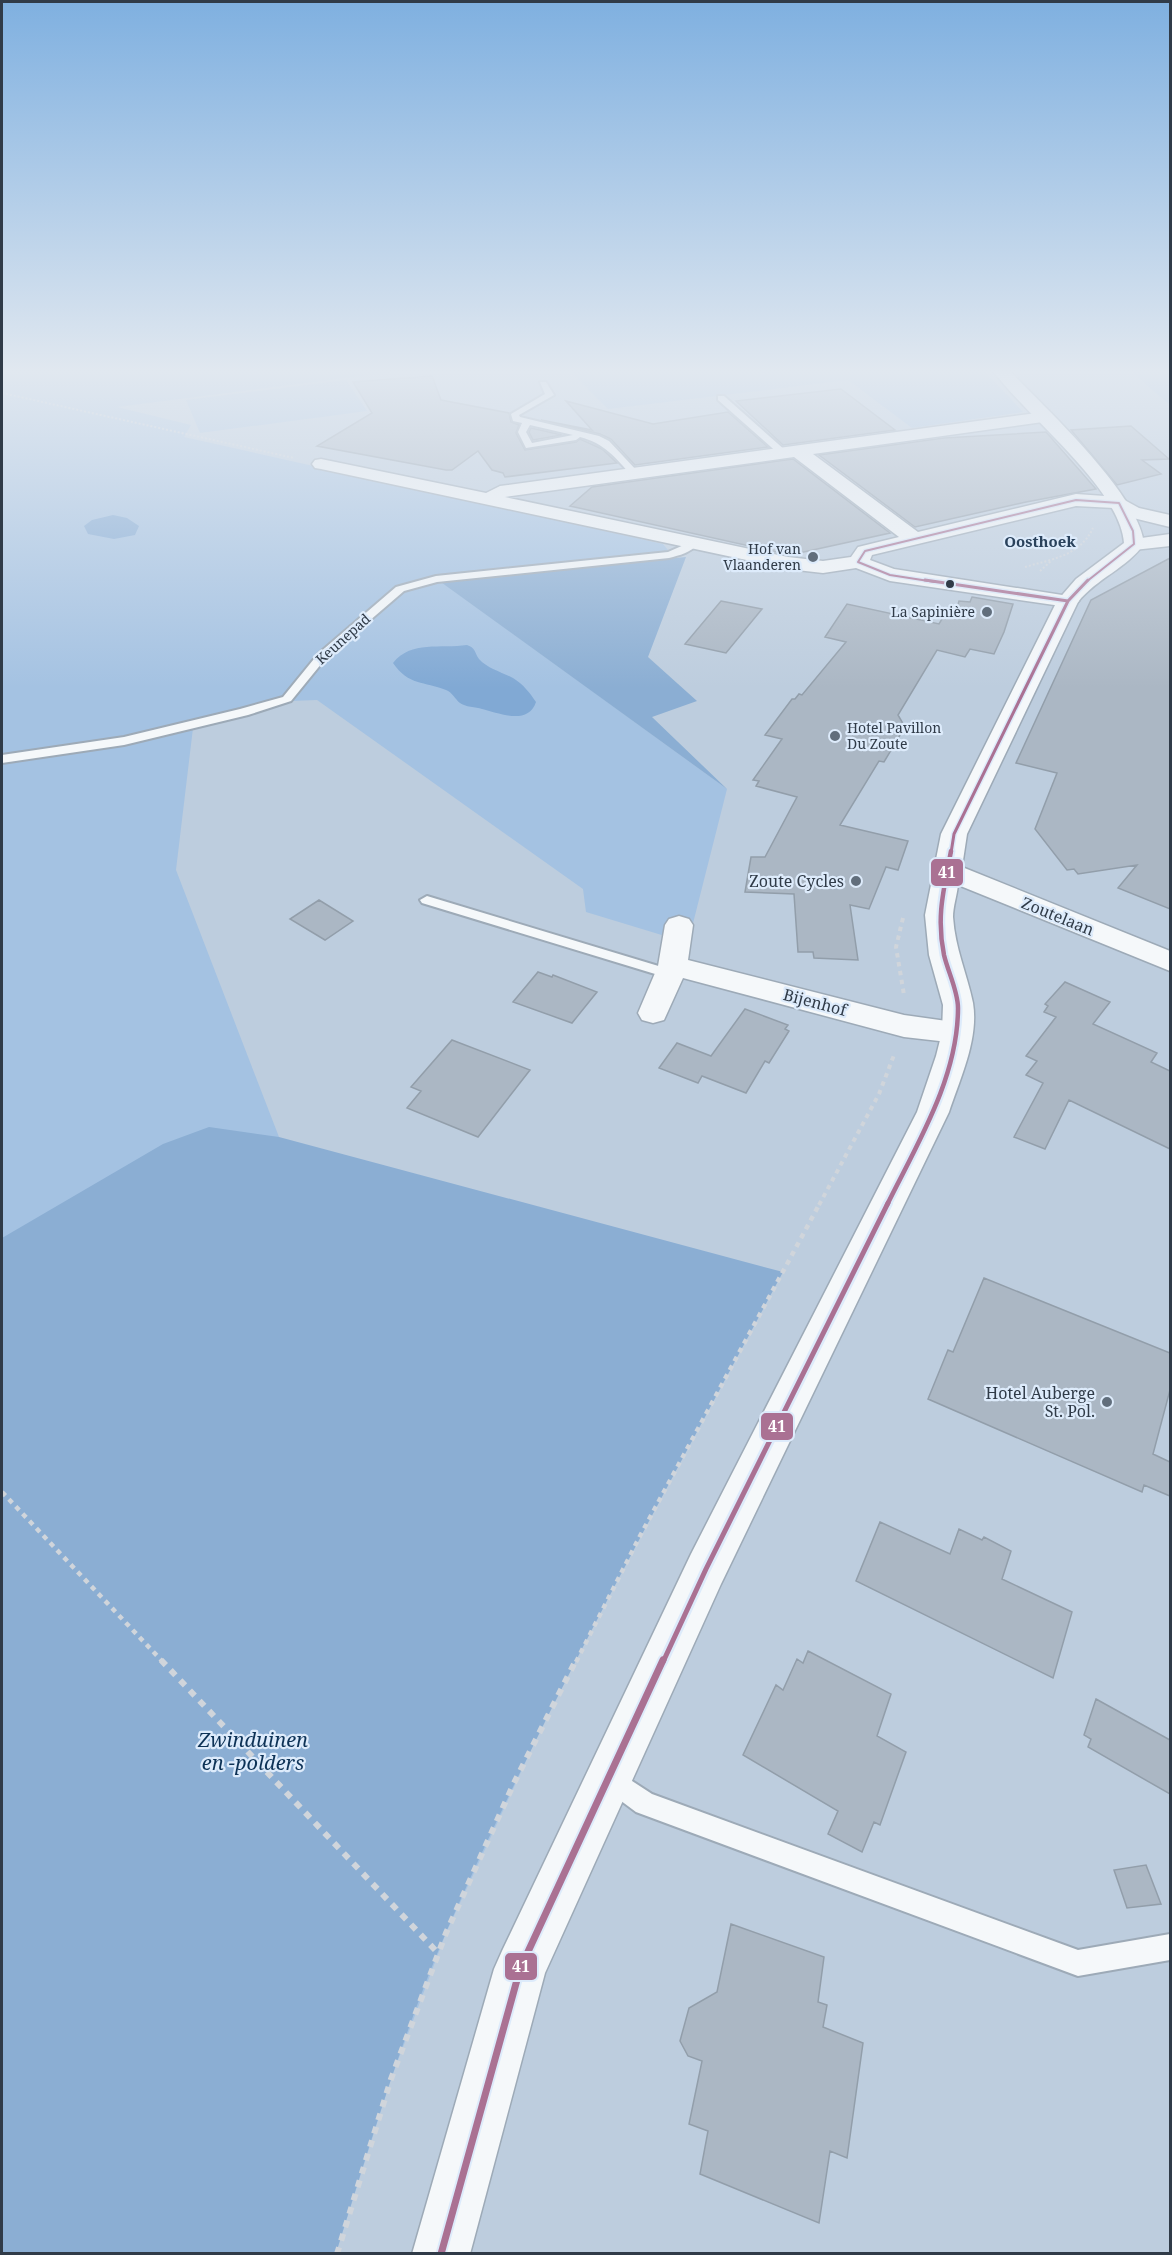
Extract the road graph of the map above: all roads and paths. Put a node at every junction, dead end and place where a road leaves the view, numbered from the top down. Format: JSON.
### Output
{"nodes":[{"id":1,"x":382,"y":477,"type":"edge"},
{"id":2,"x":611,"y":477,"type":"edge"},
{"id":3,"x":826,"y":477,"type":"edge"},
{"id":4,"x":1100,"y":477,"type":"edge"},
{"id":5,"x":488,"y":500,"type":"junction"},
{"id":6,"x":1119,"y":503,"type":"junction"},
{"id":7,"x":1095,"y":521,"type":"dead end"},
{"id":8,"x":1170,"y":521,"type":"edge"},
{"id":9,"x":913,"y":538,"type":"junction"},
{"id":10,"x":1170,"y":540,"type":"edge"},
{"id":11,"x":693,"y":544,"type":"junction"},
{"id":12,"x":1134,"y":544,"type":"junction"},
{"id":13,"x":1051,"y":561,"type":"dead end"},
{"id":14,"x":858,"y":562,"type":"junction"},
{"id":15,"x":1068,"y":601,"type":"junction"},
{"id":16,"x":2,"y":759,"type":"edge"},
{"id":17,"x":946,"y":870,"type":"junction"},
{"id":18,"x":427,"y":900,"type":"dead end"},
{"id":19,"x":907,"y":908,"type":"dead end"},
{"id":20,"x":679,"y":924,"type":"dead end"},
{"id":21,"x":1170,"y":962,"type":"edge"},
{"id":22,"x":671,"y":970,"type":"junction"},
{"id":23,"x":653,"y":1013,"type":"dead end"},
{"id":24,"x":904,"y":1026,"type":"junction"},
{"id":25,"x":957,"y":1032,"type":"junction"},
{"id":26,"x":2,"y":1492,"type":"edge"},
{"id":27,"x":608,"y":1777,"type":"junction"},
{"id":28,"x":1170,"y":1947,"type":"edge"},
{"id":29,"x":439,"y":1953,"type":"junction"},
{"id":30,"x":337,"y":2253,"type":"edge"},
{"id":31,"x":441,"y":2253,"type":"edge"}],
"edges":[{"from":1,"to":5,"type":"street"},
{"from":2,"to":5,"type":"street"},
{"from":3,"to":9,"type":"street"},
{"from":4,"to":6,"type":"street"},
{"from":5,"to":11,"type":"street"},
{"from":6,"to":8,"type":"street"},
{"from":6,"to":9,"type":"street"},
{"from":6,"to":12,"type":"street"},
{"from":7,"to":13,"type":"path"},
{"from":9,"to":14,"type":"street"},
{"from":10,"to":12,"type":"street"},
{"from":11,"to":14,"type":"street"},
{"from":11,"to":16,"type":"lane","name":"Keunepad"},
{"from":12,"to":15,"type":"street"},
{"from":14,"to":15,"type":"street"},
{"from":15,"to":17,"type":"street"},
{"from":17,"to":21,"type":"street","name":"Zoutelaan"},
{"from":17,"to":25,"type":"street"},
{"from":18,"to":22,"type":"lane"},
{"from":19,"to":24,"type":"path"},
{"from":20,"to":22,"type":"street"},
{"from":22,"to":23,"type":"street"},
{"from":22,"to":24,"type":"street","name":"Bijenhof"},
{"from":24,"to":25,"type":"street","name":"Bijenhof"},
{"from":24,"to":29,"type":"path"},
{"from":25,"to":27,"type":"street"},
{"from":26,"to":29,"type":"path"},
{"from":27,"to":28,"type":"lane"},
{"from":27,"to":31,"type":"street"},
{"from":29,"to":30,"type":"path"}]}
